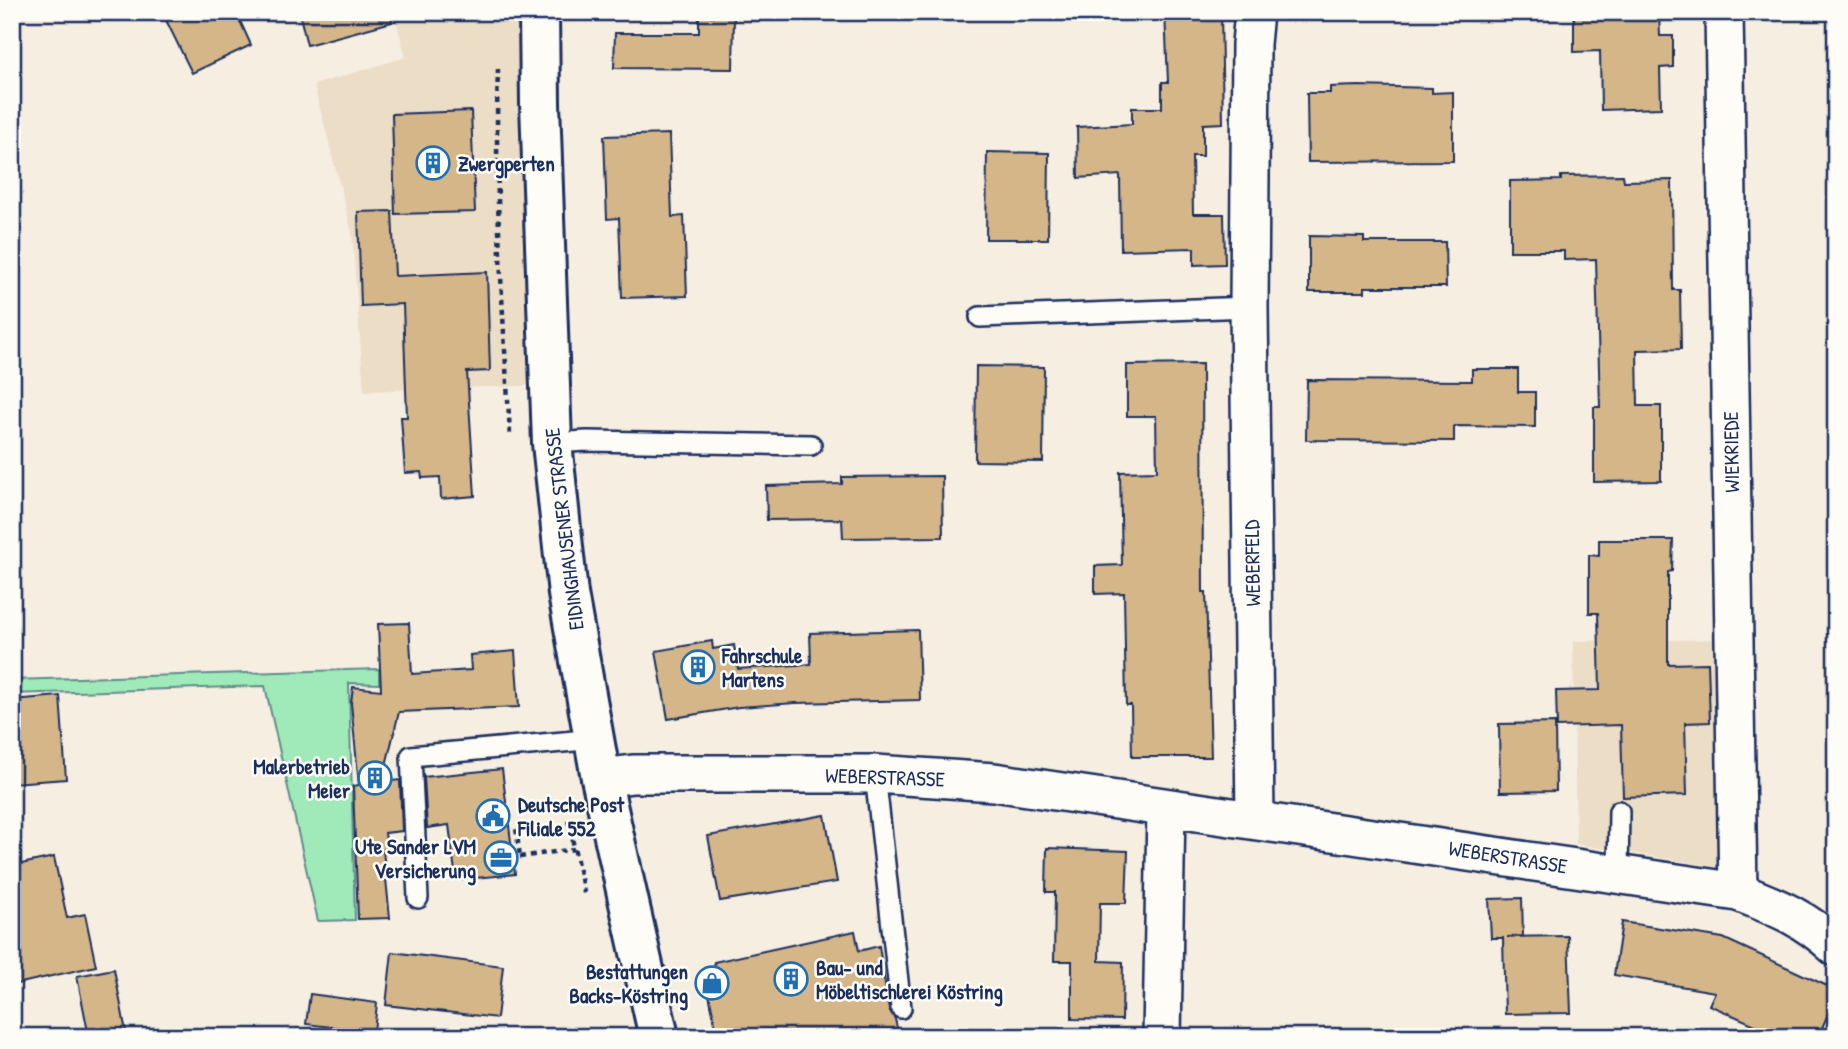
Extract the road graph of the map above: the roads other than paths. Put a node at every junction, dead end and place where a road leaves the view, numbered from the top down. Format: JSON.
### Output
{"nodes":[{"id":1,"x":539,"y":12,"type":"edge"},
{"id":2,"x":1254,"y":12,"type":"edge"},
{"id":3,"x":1724,"y":12,"type":"edge"},
{"id":4,"x":1249,"y":307,"type":"junction"},
{"id":5,"x":980,"y":317,"type":"dead end"},
{"id":6,"x":552,"y":443,"type":"junction"},
{"id":7,"x":811,"y":445,"type":"dead end"},
{"id":8,"x":596,"y":739,"type":"junction"},
{"id":9,"x":875,"y":774,"type":"junction"},
{"id":10,"x":601,"y":778,"type":"junction"},
{"id":11,"x":1166,"y":808,"type":"junction"},
{"id":12,"x":1619,"y":811,"type":"dead end"},
{"id":13,"x":1255,"y":820,"type":"junction"},
{"id":14,"x":1618,"y":874,"type":"junction"},
{"id":15,"x":1738,"y":892,"type":"junction"},
{"id":16,"x":418,"y":898,"type":"dead end"},
{"id":17,"x":1836,"y":947,"type":"edge"},
{"id":18,"x":901,"y":1009,"type":"dead end"},
{"id":19,"x":659,"y":1037,"type":"edge"},
{"id":20,"x":1162,"y":1037,"type":"edge"}],
"edges":[{"from":1,"to":6,"type":"main road","name":"EIDINGHAUSENER STRASSE"},
{"from":2,"to":4,"type":"street","name":"WEBERFELD"},
{"from":3,"to":15,"type":"street","name":"WIEKRIEDE"},
{"from":4,"to":5,"type":"lane"},
{"from":4,"to":13,"type":"street","name":"WEBERFELD"},
{"from":6,"to":7,"type":"lane"},
{"from":6,"to":8,"type":"main road","name":"EIDINGHAUSENER STRASSE"},
{"from":8,"to":10,"type":"main road","name":"EIDINGHAUSENER STRASSE"},
{"from":8,"to":16,"type":"lane"},
{"from":9,"to":10,"type":"street","name":"WEBERSTRASSE"},
{"from":9,"to":11,"type":"street","name":"WEBERSTRASSE"},
{"from":9,"to":18,"type":"lane"},
{"from":10,"to":19,"type":"main road","name":"EIDINGHAUSENER STRASSE"},
{"from":11,"to":13,"type":"street","name":"WEBERSTRASSE"},
{"from":11,"to":20,"type":"street"},
{"from":12,"to":14,"type":"lane"},
{"from":13,"to":14,"type":"street","name":"WEBERSTRASSE"},
{"from":14,"to":15,"type":"street","name":"WEBERSTRASSE"},
{"from":15,"to":17,"type":"street","name":"WEBERSTRASSE"}]}
